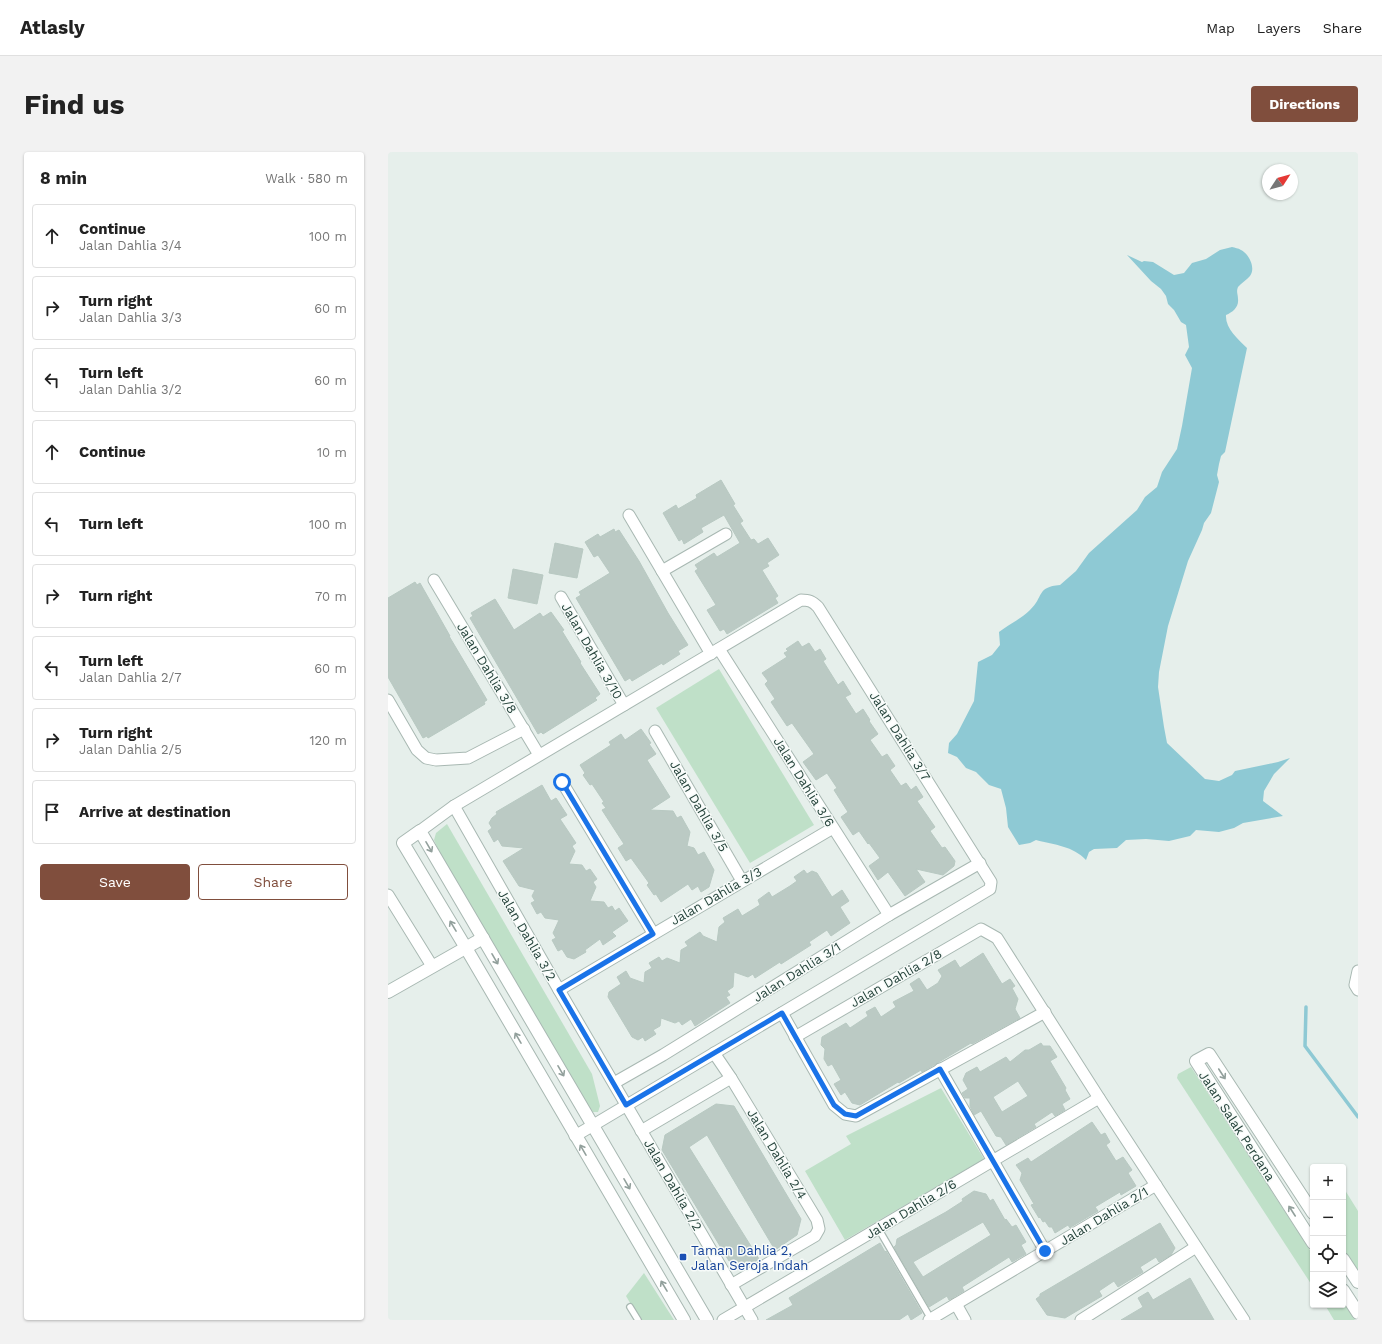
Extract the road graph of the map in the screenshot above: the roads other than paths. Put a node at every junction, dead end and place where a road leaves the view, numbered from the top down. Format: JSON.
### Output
{"nodes":[{"id":1,"x":629,"y":515,"type":"dead end"},
{"id":2,"x":726,"y":534,"type":"dead end"},
{"id":3,"x":662,"y":571,"type":"junction"},
{"id":4,"x":434,"y":580,"type":"dead end"},
{"id":5,"x":561,"y":597,"type":"dead end"},
{"id":6,"x":715,"y":651,"type":"junction"},
{"id":7,"x":388,"y":700,"type":"edge"},
{"id":8,"x":624,"y":705,"type":"junction"},
{"id":9,"x":524,"y":729,"type":"junction"},
{"id":10,"x":655,"y":731,"type":"dead end"},
{"id":11,"x":539,"y":755,"type":"junction"},
{"id":12,"x":562,"y":782,"type":"dead end"},
{"id":13,"x":454,"y":806,"type":"junction"},
{"id":14,"x":833,"y":828,"type":"junction"},
{"id":15,"x":420,"y":831,"type":"junction"},
{"id":16,"x":980,"y":863,"type":"junction"},
{"id":17,"x":742,"y":882,"type":"junction"},
{"id":18,"x":388,"y":895,"type":"edge"},
{"id":19,"x":889,"y":915,"type":"junction"},
{"id":20,"x":653,"y":934,"type":"junction"},
{"id":21,"x":483,"y":938,"type":"junction"},
{"id":22,"x":466,"y":948,"type":"junction"},
{"id":23,"x":432,"y":966,"type":"junction"},
{"id":24,"x":1358,"y":971,"type":"edge"},
{"id":25,"x":559,"y":990,"type":"junction"},
{"id":26,"x":1358,"y":990,"type":"edge"},
{"id":27,"x":388,"y":992,"type":"edge"},
{"id":28,"x":1044,"y":1012,"type":"junction"},
{"id":29,"x":782,"y":1013,"type":"junction"},
{"id":30,"x":795,"y":1037,"type":"junction"},
{"id":31,"x":714,"y":1053,"type":"junction"},
{"id":32,"x":940,"y":1069,"type":"junction"},
{"id":33,"x":731,"y":1078,"type":"junction"},
{"id":34,"x":614,"y":1083,"type":"junction"},
{"id":35,"x":1099,"y":1098,"type":"junction"},
{"id":36,"x":626,"y":1105,"type":"junction"},
{"id":37,"x":592,"y":1125,"type":"junction"},
{"id":38,"x":641,"y":1131,"type":"junction"},
{"id":39,"x":575,"y":1136,"type":"junction"},
{"id":40,"x":993,"y":1160,"type":"junction"},
{"id":41,"x":1156,"y":1185,"type":"junction"},
{"id":42,"x":1310,"y":1208,"type":"edge"},
{"id":43,"x":878,"y":1228,"type":"junction"},
{"id":44,"x":1310,"y":1238,"type":"edge"},
{"id":45,"x":1196,"y":1247,"type":"junction"},
{"id":46,"x":1045,"y":1251,"type":"junction"},
{"id":47,"x":1346,"y":1264,"type":"edge"},
{"id":48,"x":1358,"y":1282,"type":"edge"},
{"id":49,"x":731,"y":1285,"type":"junction"},
{"id":50,"x":1346,"y":1295,"type":"edge"},
{"id":51,"x":956,"y":1304,"type":"junction"},
{"id":52,"x":630,"y":1307,"type":"dead end"},
{"id":53,"x":744,"y":1307,"type":"junction"},
{"id":54,"x":1358,"y":1313,"type":"edge"},
{"id":55,"x":930,"y":1319,"type":"edge"},
{"id":56,"x":638,"y":1320,"type":"edge"},
{"id":57,"x":684,"y":1320,"type":"edge"},
{"id":58,"x":707,"y":1320,"type":"edge"},
{"id":59,"x":723,"y":1320,"type":"edge"},
{"id":60,"x":752,"y":1320,"type":"edge"},
{"id":61,"x":965,"y":1320,"type":"edge"},
{"id":62,"x":1081,"y":1320,"type":"edge"},
{"id":63,"x":1244,"y":1320,"type":"edge"}],
"edges":[{"from":1,"to":3,"type":"street","name":"Jalan Dahlia 3/6"},
{"from":2,"to":3,"type":"street"},
{"from":3,"to":6,"type":"street","name":"Jalan Dahlia 3/6"},
{"from":4,"to":9,"type":"street","name":"Jalan Dahlia 3/8"},
{"from":5,"to":8,"type":"street","name":"Jalan Dahlia 3/10"},
{"from":6,"to":8,"type":"street"},
{"from":6,"to":14,"type":"street","name":"Jalan Dahlia 3/6"},
{"from":6,"to":16,"type":"street","name":"Jalan Dahlia 3/7"},
{"from":7,"to":9,"type":"street"},
{"from":8,"to":11,"type":"street"},
{"from":9,"to":11,"type":"street","name":"Jalan Dahlia 3/8"},
{"from":10,"to":17,"type":"street","name":"Jalan Dahlia 3/5"},
{"from":11,"to":13,"type":"street"},
{"from":12,"to":20,"type":"street"},
{"from":13,"to":15,"type":"street"},
{"from":13,"to":25,"type":"street","name":"Jalan Dahlia 3/2"},
{"from":14,"to":17,"type":"street","name":"Jalan Dahlia 3/3"},
{"from":14,"to":19,"type":"street","name":"Jalan Dahlia 3/6"},
{"from":15,"to":21,"type":"street","one_way":true},
{"from":22,"to":15,"type":"street","one_way":true},
{"from":16,"to":19,"type":"street","name":"Jalan Dahlia 3/1"},
{"from":16,"to":29,"type":"street","name":"Jalan Dahlia 3/7"},
{"from":17,"to":20,"type":"street","name":"Jalan Dahlia 3/3"},
{"from":18,"to":23,"type":"street"},
{"from":19,"to":34,"type":"street","name":"Jalan Dahlia 3/1"},
{"from":20,"to":25,"type":"street","name":"Jalan Dahlia 3/3"},
{"from":21,"to":22,"type":"street"},
{"from":21,"to":37,"type":"street","one_way":true},
{"from":22,"to":23,"type":"street"},
{"from":39,"to":22,"type":"street","one_way":true},
{"from":23,"to":27,"type":"street"},
{"from":24,"to":26,"type":"street"},
{"from":25,"to":34,"type":"street","name":"Jalan Dahlia 3/2"},
{"from":28,"to":30,"type":"street","name":"Jalan Dahlia 2/8"},
{"from":28,"to":32,"type":"street"},
{"from":28,"to":35,"type":"street"},
{"from":29,"to":30,"type":"street"},
{"from":29,"to":31,"type":"street"},
{"from":30,"to":32,"type":"street"},
{"from":31,"to":33,"type":"street","name":"Jalan Dahlia 2/4"},
{"from":31,"to":36,"type":"street"},
{"from":32,"to":40,"type":"street"},
{"from":33,"to":38,"type":"street"},
{"from":33,"to":49,"type":"street","name":"Jalan Dahlia 2/4"},
{"from":34,"to":36,"type":"street","name":"Jalan Dahlia 3/2"},
{"from":35,"to":40,"type":"street","name":"Jalan Dahlia 2/6"},
{"from":35,"to":41,"type":"street"},
{"from":36,"to":37,"type":"street"},
{"from":36,"to":38,"type":"street","name":"Jalan Dahlia 2/2"},
{"from":37,"to":39,"type":"street"},
{"from":37,"to":58,"type":"street","one_way":true},
{"from":38,"to":49,"type":"street","name":"Jalan Dahlia 2/2"},
{"from":57,"to":39,"type":"street","one_way":true},
{"from":40,"to":43,"type":"street","name":"Jalan Dahlia 2/6"},
{"from":40,"to":46,"type":"street"},
{"from":41,"to":45,"type":"street"},
{"from":41,"to":46,"type":"street","name":"Jalan Dahlia 2/1"},
{"from":44,"to":42,"type":"street","name":"Jalan Salak Perdana","one_way":true},
{"from":43,"to":53,"type":"street","name":"Jalan Dahlia 2/6"},
{"from":43,"to":55,"type":"lane"},
{"from":45,"to":62,"type":"street"},
{"from":45,"to":63,"type":"street"},
{"from":46,"to":51,"type":"street","name":"Jalan Dahlia 2/1"},
{"from":47,"to":48,"type":"street"},
{"from":49,"to":53,"type":"street","name":"Jalan Dahlia 2/2"},
{"from":50,"to":54,"type":"street"},
{"from":51,"to":55,"type":"street","name":"Jalan Dahlia 2/1"},
{"from":51,"to":61,"type":"street"},
{"from":52,"to":56,"type":"lane"},
{"from":53,"to":59,"type":"street","name":"Jalan Dahlia 2/6"},
{"from":53,"to":60,"type":"street","name":"Jalan Dahlia 2/2"}]}
